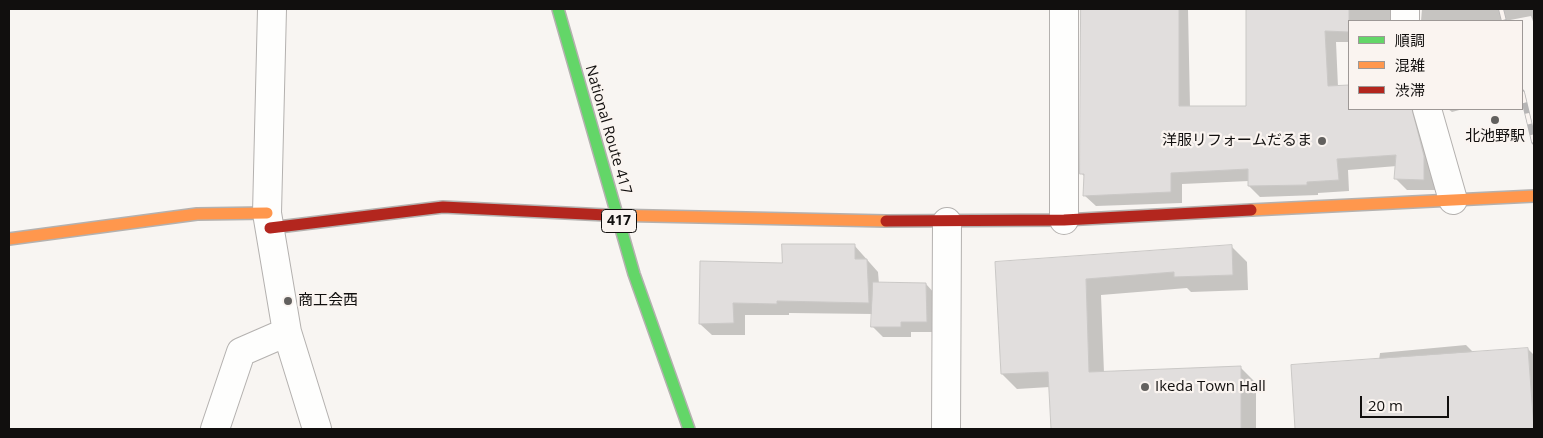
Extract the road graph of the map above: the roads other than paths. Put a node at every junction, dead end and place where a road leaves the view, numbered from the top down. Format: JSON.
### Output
{"nodes":[{"id":1,"x":272,"y":9,"type":"edge"},
{"id":2,"x":558,"y":9,"type":"edge"},
{"id":3,"x":1064,"y":9,"type":"edge"},
{"id":4,"x":1427,"y":110,"type":"edge"},
{"id":5,"x":1534,"y":196,"type":"edge"},
{"id":6,"x":1453,"y":200,"type":"junction"},
{"id":7,"x":617,"y":216,"type":"junction"},
{"id":8,"x":1064,"y":220,"type":"junction"},
{"id":9,"x":268,"y":221,"type":"junction"},
{"id":10,"x":947,"y":222,"type":"junction"},
{"id":11,"x":9,"y":239,"type":"edge"},
{"id":12,"x":287,"y":332,"type":"junction"},
{"id":13,"x":215,"y":429,"type":"edge"},
{"id":14,"x":317,"y":429,"type":"edge"},
{"id":15,"x":689,"y":429,"type":"edge"},
{"id":16,"x":946,"y":429,"type":"edge"}],
"edges":[{"from":1,"to":9,"type":"street"},
{"from":2,"to":7,"type":"main road","name":"National Route 417","number":"417"},
{"from":3,"to":8,"type":"street"},
{"from":4,"to":6,"type":"street"},
{"from":5,"to":6,"type":"main road"},
{"from":6,"to":8,"type":"main road"},
{"from":7,"to":9,"type":"main road"},
{"from":7,"to":10,"type":"main road"},
{"from":7,"to":15,"type":"main road","name":"National Route 417","number":"417"},
{"from":8,"to":10,"type":"main road"},
{"from":9,"to":11,"type":"main road"},
{"from":9,"to":12,"type":"street"},
{"from":10,"to":16,"type":"street"},
{"from":12,"to":13,"type":"street"},
{"from":12,"to":14,"type":"street"}]}
